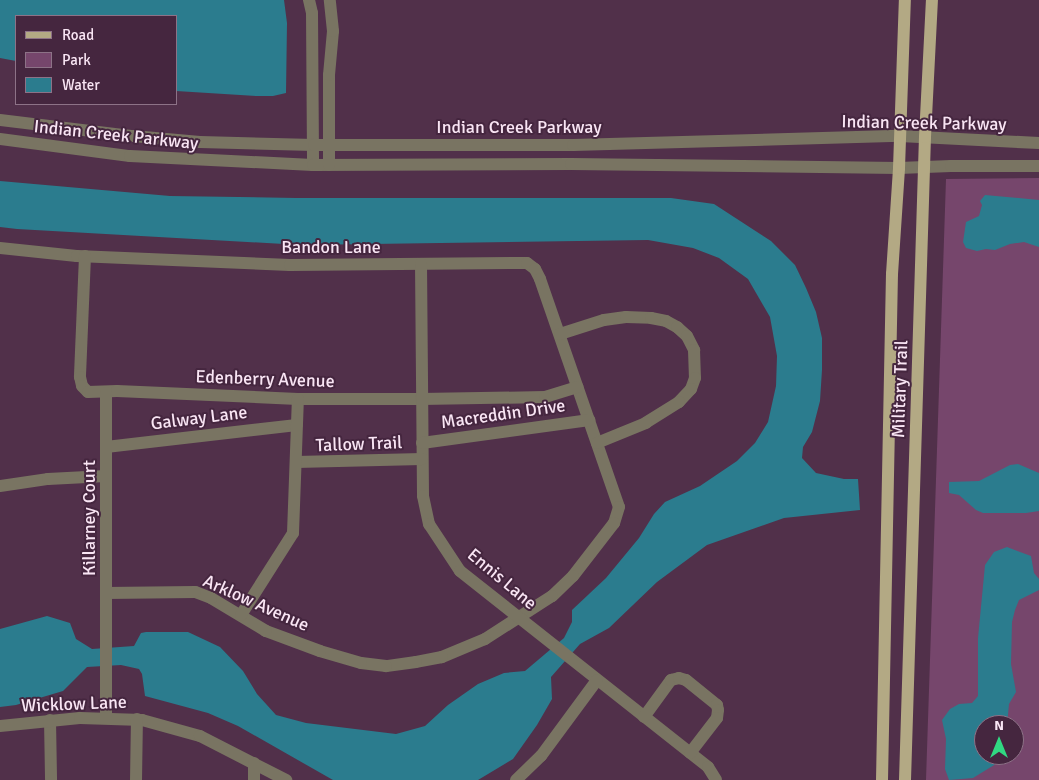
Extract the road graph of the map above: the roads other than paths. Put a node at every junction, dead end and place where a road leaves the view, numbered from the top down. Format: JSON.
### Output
{"nodes":[{"id":1,"x":309,"y":0,"type":"edge"},
{"id":2,"x":330,"y":0,"type":"edge"},
{"id":3,"x":905,"y":0,"type":"edge"},
{"id":4,"x":932,"y":0,"type":"edge"},
{"id":5,"x":0,"y":120,"type":"edge"},
{"id":6,"x":900,"y":136,"type":"junction"},
{"id":7,"x":925,"y":137,"type":"junction"},
{"id":8,"x":0,"y":139,"type":"edge"},
{"id":9,"x":1039,"y":143,"type":"edge"},
{"id":10,"x":314,"y":144,"type":"junction"},
{"id":11,"x":329,"y":145,"type":"junction"},
{"id":12,"x":313,"y":165,"type":"junction"},
{"id":13,"x":329,"y":165,"type":"junction"},
{"id":14,"x":1039,"y":166,"type":"edge"},
{"id":15,"x":924,"y":167,"type":"junction"},
{"id":16,"x":899,"y":168,"type":"junction"},
{"id":17,"x":0,"y":248,"type":"edge"},
{"id":18,"x":85,"y":256,"type":"junction"},
{"id":19,"x":421,"y":264,"type":"junction"},
{"id":20,"x":560,"y":334,"type":"junction"},
{"id":21,"x":578,"y":387,"type":"junction"},
{"id":22,"x":106,"y":393,"type":"junction"},
{"id":23,"x":298,"y":399,"type":"junction"},
{"id":24,"x":421,"y":399,"type":"junction"},
{"id":25,"x":589,"y":420,"type":"junction"},
{"id":26,"x":296,"y":425,"type":"junction"},
{"id":27,"x":422,"y":443,"type":"junction"},
{"id":28,"x":597,"y":443,"type":"junction"},
{"id":29,"x":106,"y":447,"type":"junction"},
{"id":30,"x":422,"y":459,"type":"junction"},
{"id":31,"x":296,"y":462,"type":"junction"},
{"id":32,"x":106,"y":476,"type":"junction"},
{"id":33,"x":0,"y":486,"type":"edge"},
{"id":34,"x":106,"y":593,"type":"junction"},
{"id":35,"x":241,"y":615,"type":"junction"},
{"id":36,"x":521,"y":618,"type":"junction"},
{"id":37,"x":596,"y":680,"type":"junction"},
{"id":38,"x":644,"y":717,"type":"junction"},
{"id":39,"x":106,"y":718,"type":"junction"},
{"id":40,"x":136,"y":719,"type":"junction"},
{"id":41,"x":50,"y":720,"type":"junction"},
{"id":42,"x":0,"y":726,"type":"edge"},
{"id":43,"x":690,"y":753,"type":"junction"},
{"id":44,"x":254,"y":763,"type":"junction"},
{"id":45,"x":51,"y":780,"type":"edge"},
{"id":46,"x":136,"y":780,"type":"edge"},
{"id":47,"x":254,"y":780,"type":"edge"},
{"id":48,"x":286,"y":780,"type":"edge"},
{"id":49,"x":516,"y":780,"type":"edge"},
{"id":50,"x":716,"y":780,"type":"edge"},
{"id":51,"x":882,"y":780,"type":"edge"},
{"id":52,"x":906,"y":780,"type":"edge"}],
"edges":[{"from":1,"to":10,"type":"street"},
{"from":2,"to":11,"type":"street"},
{"from":3,"to":6,"type":"main road","name":"Military Trail"},
{"from":4,"to":7,"type":"main road","name":"Military Trail"},
{"from":5,"to":10,"type":"street","name":"Indian Creek Parkway"},
{"from":6,"to":7,"type":"street","name":"Indian Creek Parkway"},
{"from":6,"to":11,"type":"street","name":"Indian Creek Parkway"},
{"from":6,"to":16,"type":"main road","name":"Military Trail"},
{"from":7,"to":9,"type":"street","name":"Indian Creek Parkway"},
{"from":7,"to":15,"type":"main road","name":"Military Trail"},
{"from":8,"to":12,"type":"street","name":"Indian Creek Parkway"},
{"from":10,"to":11,"type":"street","name":"Indian Creek Parkway"},
{"from":10,"to":12,"type":"street"},
{"from":11,"to":13,"type":"street"},
{"from":12,"to":13,"type":"street","name":"Indian Creek Parkway"},
{"from":13,"to":16,"type":"street","name":"Indian Creek Parkway"},
{"from":14,"to":15,"type":"street","name":"Indian Creek Parkway"},
{"from":15,"to":16,"type":"street","name":"Indian Creek Parkway"},
{"from":15,"to":52,"type":"main road","name":"Military Trail"},
{"from":16,"to":51,"type":"main road","name":"Military Trail"},
{"from":17,"to":18,"type":"street","name":"Bandon Lane"},
{"from":18,"to":19,"type":"street","name":"Bandon Lane"},
{"from":18,"to":22,"type":"street","name":"Edenberry Avenue"},
{"from":19,"to":20,"type":"street","name":"Bandon Lane"},
{"from":19,"to":24,"type":"street","name":"Ennis Lane"},
{"from":20,"to":21,"type":"street","name":"Bandon Lane"},
{"from":20,"to":28,"type":"street"},
{"from":21,"to":24,"type":"street","name":"Edenberry Avenue"},
{"from":21,"to":25,"type":"street","name":"Arklow Avenue"},
{"from":22,"to":23,"type":"street","name":"Edenberry Avenue"},
{"from":22,"to":29,"type":"street","name":"Killarney Court"},
{"from":23,"to":24,"type":"street","name":"Edenberry Avenue"},
{"from":23,"to":26,"type":"street"},
{"from":24,"to":27,"type":"street","name":"Ennis Lane"},
{"from":25,"to":27,"type":"street","name":"Macreddin Drive"},
{"from":25,"to":28,"type":"street","name":"Arklow Avenue"},
{"from":26,"to":29,"type":"street","name":"Galway Lane"},
{"from":26,"to":31,"type":"street"},
{"from":27,"to":30,"type":"street","name":"Ennis Lane"},
{"from":28,"to":36,"type":"street","name":"Arklow Avenue"},
{"from":29,"to":32,"type":"street","name":"Killarney Court"},
{"from":30,"to":31,"type":"street","name":"Tallow Trail"},
{"from":30,"to":36,"type":"street","name":"Ennis Lane"},
{"from":31,"to":35,"type":"street"},
{"from":32,"to":33,"type":"street"},
{"from":32,"to":34,"type":"street","name":"Killarney Court"},
{"from":34,"to":35,"type":"street","name":"Arklow Avenue"},
{"from":34,"to":39,"type":"street","name":"Killarney Court"},
{"from":35,"to":36,"type":"street","name":"Arklow Avenue"},
{"from":36,"to":37,"type":"street","name":"Ennis Lane"},
{"from":37,"to":38,"type":"street","name":"Ennis Lane"},
{"from":37,"to":49,"type":"street"},
{"from":38,"to":43,"type":"street","name":"Ennis Lane"},
{"from":38,"to":43,"type":"street"},
{"from":39,"to":40,"type":"street","name":"Wicklow Lane"},
{"from":39,"to":41,"type":"street","name":"Wicklow Lane"},
{"from":40,"to":44,"type":"street","name":"Wicklow Lane"},
{"from":40,"to":46,"type":"street"},
{"from":41,"to":42,"type":"street","name":"Wicklow Lane"},
{"from":41,"to":45,"type":"street"},
{"from":43,"to":50,"type":"street","name":"Ennis Lane"},
{"from":44,"to":47,"type":"street"},
{"from":44,"to":48,"type":"street","name":"Wicklow Lane"}]}
